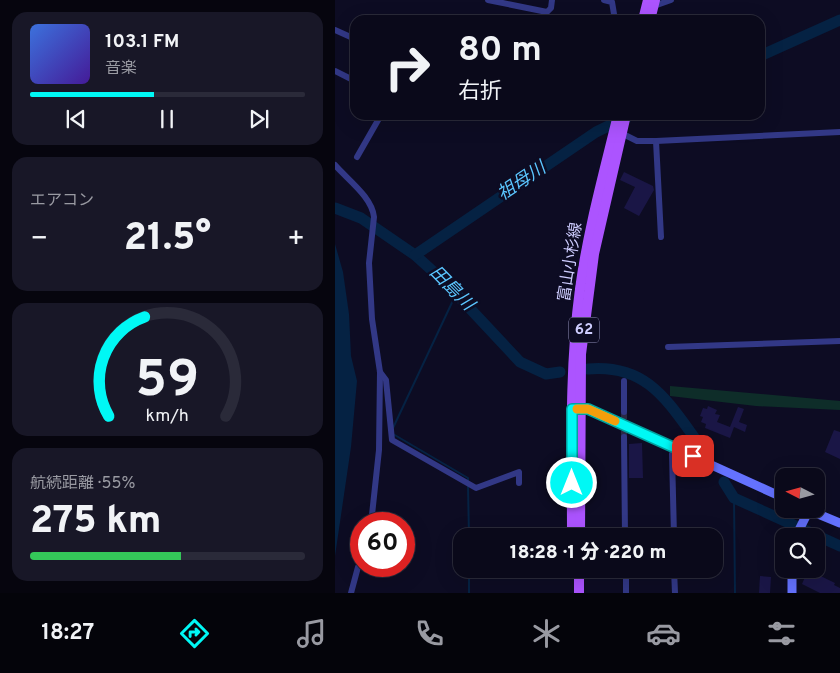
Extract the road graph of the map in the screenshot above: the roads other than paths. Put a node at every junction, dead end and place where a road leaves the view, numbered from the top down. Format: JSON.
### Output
{"nodes":[{"id":1,"x":488,"y":0,"type":"edge"},
{"id":2,"x":553,"y":0,"type":"edge"},
{"id":3,"x":604,"y":0,"type":"edge"},
{"id":4,"x":671,"y":0,"type":"edge"},
{"id":5,"x":652,"y":2,"type":"edge"},
{"id":6,"x":614,"y":15,"type":"edge"},
{"id":7,"x":646,"y":15,"type":"edge"},
{"id":8,"x":651,"y":15,"type":"edge"},
{"id":9,"x":335,"y":30,"type":"edge"},
{"id":10,"x":350,"y":37,"type":"edge"},
{"id":11,"x":335,"y":71,"type":"edge"},
{"id":12,"x":350,"y":78,"type":"edge"},
{"id":13,"x":378,"y":120,"type":"edge"},
{"id":14,"x":619,"y":120,"type":"edge"},
{"id":15,"x":624,"y":120,"type":"edge"},
{"id":16,"x":619,"y":131,"type":"junction"},
{"id":17,"x":840,"y":132,"type":"edge"},
{"id":18,"x":656,"y":141,"type":"junction"},
{"id":19,"x":357,"y":158,"type":"dead end"},
{"id":20,"x":335,"y":165,"type":"edge"},
{"id":21,"x":661,"y":237,"type":"dead end"},
{"id":22,"x":840,"y":341,"type":"edge"},
{"id":23,"x":668,"y":347,"type":"dead end"},
{"id":24,"x":380,"y":372,"type":"junction"},
{"id":25,"x":624,"y":381,"type":"dead end"},
{"id":26,"x":576,"y":409,"type":"junction"},
{"id":27,"x":624,"y":412,"type":"tunnel mouth"},
{"id":28,"x":624,"y":436,"type":"tunnel mouth"},
{"id":29,"x":676,"y":448,"type":"junction"},
{"id":30,"x":519,"y":483,"type":"dead end"},
{"id":31,"x":775,"y":494,"type":"edge"},
{"id":32,"x":372,"y":512,"type":"edge"},
{"id":33,"x":825,"y":516,"type":"edge"},
{"id":34,"x":840,"y":523,"type":"edge"},
{"id":35,"x":572,"y":528,"type":"edge"},
{"id":36,"x":580,"y":528,"type":"edge"},
{"id":37,"x":625,"y":528,"type":"edge"},
{"id":38,"x":674,"y":528,"type":"edge"},
{"id":39,"x":355,"y":577,"type":"edge"},
{"id":40,"x":573,"y":578,"type":"edge"},
{"id":41,"x":579,"y":578,"type":"edge"},
{"id":42,"x":626,"y":578,"type":"edge"},
{"id":43,"x":674,"y":578,"type":"edge"},
{"id":44,"x":792,"y":578,"type":"edge"},
{"id":45,"x":351,"y":593,"type":"edge"},
{"id":46,"x":573,"y":593,"type":"edge"},
{"id":47,"x":579,"y":593,"type":"edge"},
{"id":48,"x":626,"y":593,"type":"edge"},
{"id":49,"x":675,"y":593,"type":"edge"},
{"id":50,"x":792,"y":593,"type":"edge"}],
"edges":[{"from":1,"to":2,"type":"street"},
{"from":3,"to":6,"type":"street"},
{"from":4,"to":5,"type":"street"},
{"from":5,"to":7,"type":"main road"},
{"from":5,"to":8,"type":"main road"},
{"from":9,"to":10,"type":"street"},
{"from":11,"to":12,"type":"street"},
{"from":13,"to":19,"type":"street"},
{"from":14,"to":16,"type":"main road","name":"富山小杉線","number":"62"},
{"from":15,"to":16,"type":"main road","name":"富山小杉線","number":"62"},
{"from":16,"to":18,"type":"street"},
{"from":16,"to":26,"type":"main road","name":"富山小杉線","number":"62"},
{"from":17,"to":18,"type":"street"},
{"from":18,"to":21,"type":"street"},
{"from":20,"to":24,"type":"street"},
{"from":22,"to":23,"type":"street"},
{"from":24,"to":30,"type":"street"},
{"from":24,"to":32,"type":"street"},
{"from":25,"to":27,"type":"street"},
{"from":26,"to":29,"type":"street"},
{"from":26,"to":35,"type":"main road","name":"富山小杉線","number":"62"},
{"from":26,"to":36,"type":"main road","name":"富山小杉線","number":"62"},
{"from":28,"to":37,"type":"street"},
{"from":29,"to":31,"type":"street"},
{"from":29,"to":38,"type":"street"},
{"from":33,"to":34,"type":"street"},
{"from":39,"to":45,"type":"street"},
{"from":40,"to":46,"type":"main road"},
{"from":41,"to":47,"type":"main road"},
{"from":42,"to":48,"type":"street"},
{"from":43,"to":49,"type":"street"},
{"from":44,"to":50,"type":"street"}]}
